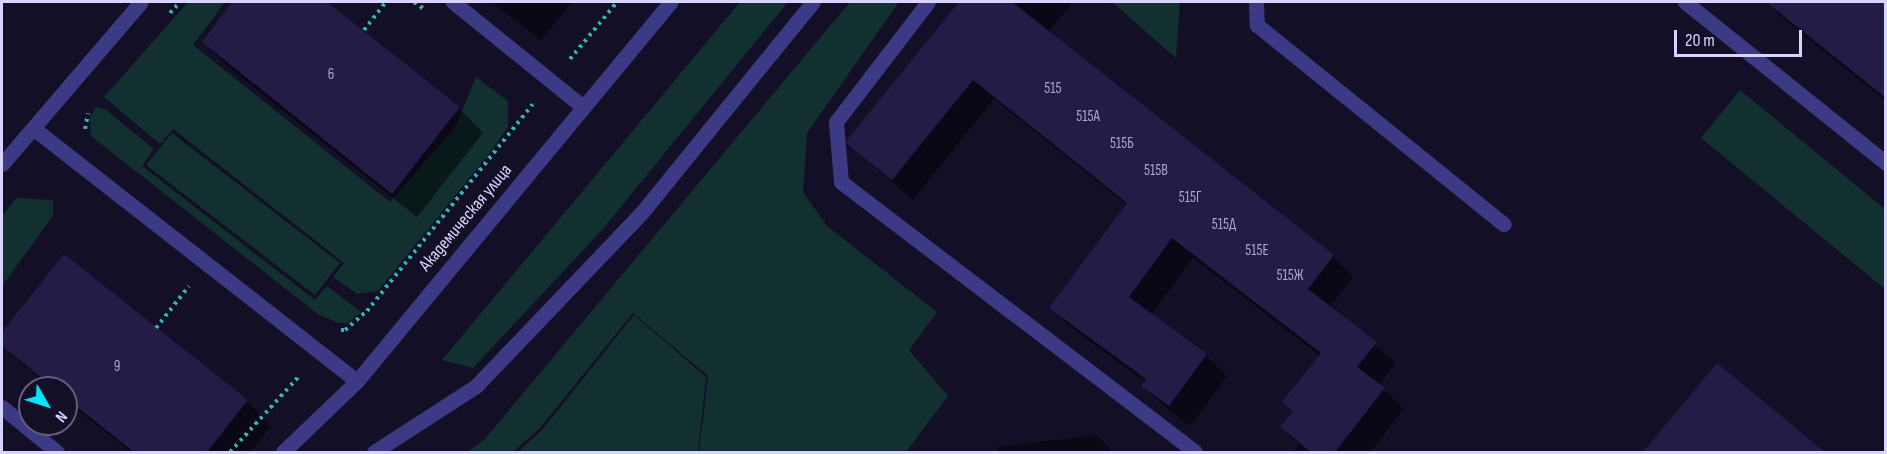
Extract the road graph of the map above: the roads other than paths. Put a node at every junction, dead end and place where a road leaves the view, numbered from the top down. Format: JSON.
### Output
{"nodes":[{"id":1,"x":141,"y":2,"type":"edge"},
{"id":2,"x":453,"y":2,"type":"edge"},
{"id":3,"x":671,"y":2,"type":"edge"},
{"id":4,"x":813,"y":2,"type":"edge"},
{"id":5,"x":928,"y":2,"type":"edge"},
{"id":6,"x":1256,"y":2,"type":"edge"},
{"id":7,"x":1685,"y":2,"type":"edge"},
{"id":8,"x":583,"y":107,"type":"junction"},
{"id":9,"x":33,"y":128,"type":"junction"},
{"id":10,"x":1886,"y":163,"type":"edge"},
{"id":11,"x":2,"y":164,"type":"edge"},
{"id":12,"x":1504,"y":224,"type":"dead end"},
{"id":13,"x":357,"y":381,"type":"junction"},
{"id":14,"x":2,"y":407,"type":"edge"},
{"id":15,"x":57,"y":453,"type":"edge"},
{"id":16,"x":283,"y":453,"type":"edge"},
{"id":17,"x":374,"y":453,"type":"edge"},
{"id":18,"x":1195,"y":453,"type":"edge"}],
"edges":[{"from":1,"to":9,"type":"street"},
{"from":2,"to":8,"type":"street"},
{"from":3,"to":8,"type":"street","name":"Академическая улица"},
{"from":4,"to":17,"type":"street"},
{"from":5,"to":18,"type":"street"},
{"from":6,"to":12,"type":"street"},
{"from":7,"to":10,"type":"street"},
{"from":8,"to":13,"type":"street","name":"Академическая улица"},
{"from":9,"to":11,"type":"street"},
{"from":9,"to":13,"type":"street"},
{"from":13,"to":16,"type":"street","name":"Академическая улица"},
{"from":14,"to":15,"type":"street"}]}
